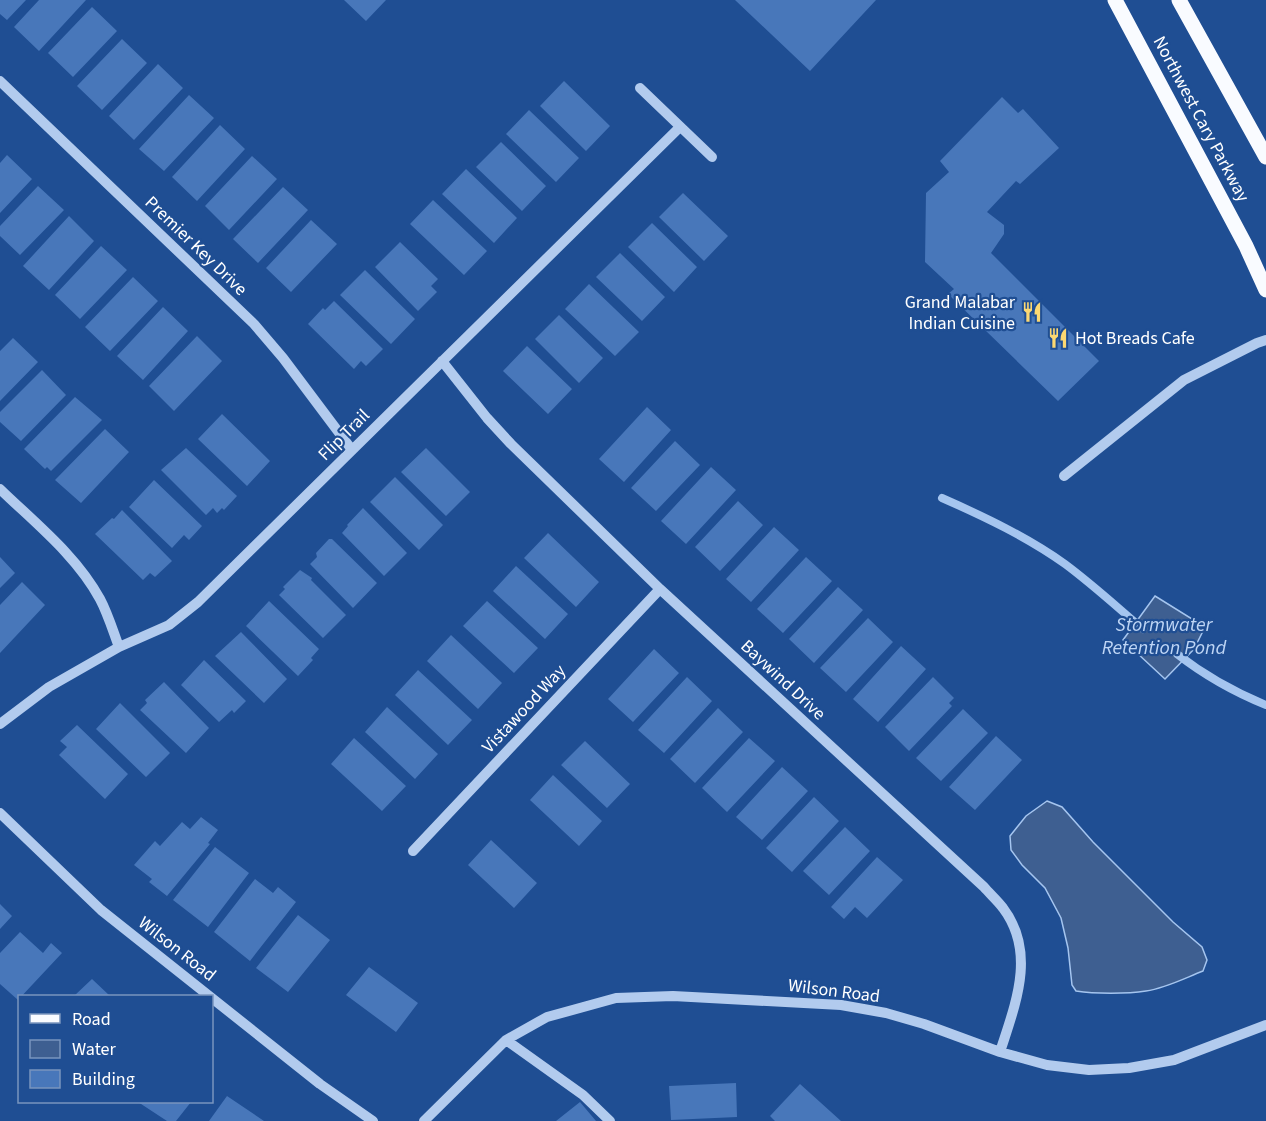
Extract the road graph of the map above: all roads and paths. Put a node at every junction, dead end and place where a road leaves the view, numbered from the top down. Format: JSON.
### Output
{"nodes":[{"id":1,"x":1115,"y":0,"type":"edge"},
{"id":2,"x":1179,"y":0,"type":"edge"},
{"id":3,"x":0,"y":81,"type":"edge"},
{"id":4,"x":640,"y":88,"type":"dead end"},
{"id":5,"x":680,"y":127,"type":"junction"},
{"id":6,"x":712,"y":157,"type":"dead end"},
{"id":7,"x":1266,"y":157,"type":"edge"},
{"id":8,"x":1266,"y":291,"type":"edge"},
{"id":9,"x":1266,"y":340,"type":"edge"},
{"id":10,"x":442,"y":361,"type":"junction"},
{"id":11,"x":352,"y":450,"type":"junction"},
{"id":12,"x":1064,"y":476,"type":"dead end"},
{"id":13,"x":0,"y":489,"type":"edge"},
{"id":14,"x":660,"y":589,"type":"junction"},
{"id":15,"x":120,"y":647,"type":"junction"},
{"id":16,"x":0,"y":724,"type":"edge"},
{"id":17,"x":0,"y":813,"type":"edge"},
{"id":18,"x":413,"y":851,"type":"dead end"},
{"id":19,"x":208,"y":995,"type":"edge"},
{"id":20,"x":213,"y":999,"type":"edge"},
{"id":21,"x":1266,"y":1025,"type":"edge"},
{"id":22,"x":506,"y":1040,"type":"junction"},
{"id":23,"x":1000,"y":1052,"type":"junction"},
{"id":24,"x":373,"y":1121,"type":"edge"},
{"id":25,"x":424,"y":1121,"type":"edge"},
{"id":26,"x":610,"y":1121,"type":"edge"}],
"edges":[{"from":1,"to":8,"type":"main road","name":"Northwest Cary Parkway"},
{"from":2,"to":7,"type":"main road","name":"Northwest Cary Parkway"},
{"from":3,"to":11,"type":"street","name":"Premier Key Drive"},
{"from":4,"to":5,"type":"street"},
{"from":5,"to":6,"type":"street"},
{"from":5,"to":10,"type":"street","name":"Flip Trail"},
{"from":9,"to":12,"type":"street"},
{"from":10,"to":11,"type":"street","name":"Flip Trail"},
{"from":10,"to":14,"type":"street","name":"Baywind Drive"},
{"from":11,"to":15,"type":"street","name":"Flip Trail"},
{"from":13,"to":15,"type":"street"},
{"from":14,"to":18,"type":"street","name":"Vistawood Way"},
{"from":14,"to":23,"type":"street","name":"Baywind Drive"},
{"from":15,"to":16,"type":"street","name":"Flip Trail"},
{"from":17,"to":19,"type":"street","name":"Wilson Road"},
{"from":20,"to":24,"type":"street","name":"Wilson Road"},
{"from":21,"to":23,"type":"street","name":"Wilson Road"},
{"from":22,"to":23,"type":"street","name":"Wilson Road"},
{"from":22,"to":25,"type":"street","name":"Wilson Road"},
{"from":22,"to":26,"type":"street"}]}
